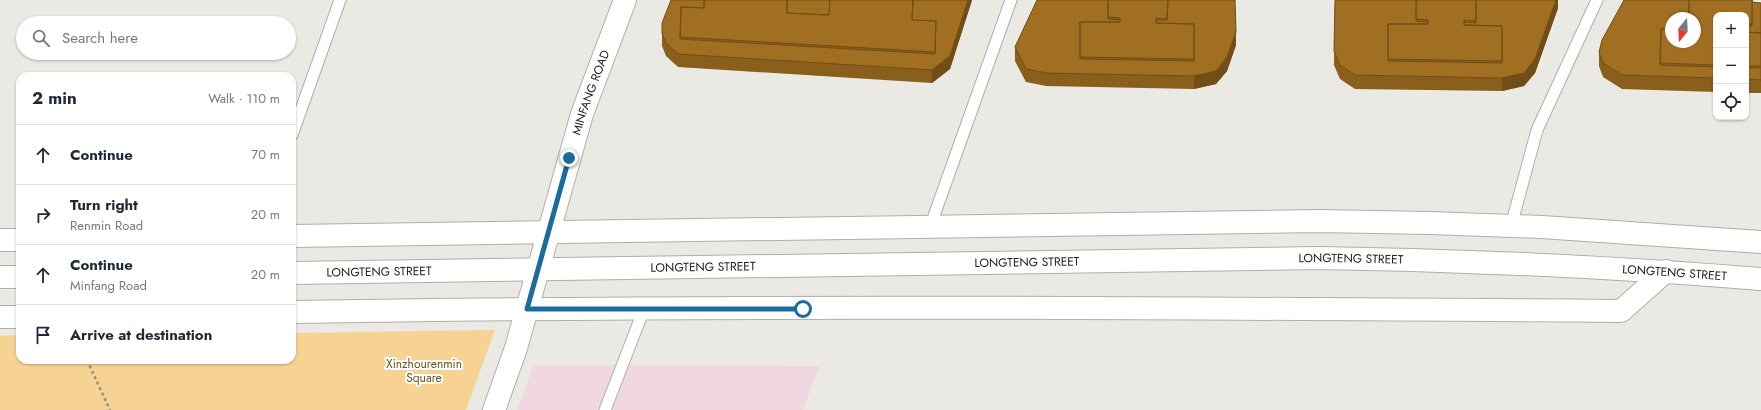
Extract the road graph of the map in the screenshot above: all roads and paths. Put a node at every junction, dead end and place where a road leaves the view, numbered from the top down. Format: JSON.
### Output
{"nodes":[{"id":1,"x":340,"y":0,"type":"edge"},
{"id":2,"x":625,"y":0,"type":"edge"},
{"id":3,"x":1011,"y":0,"type":"edge"},
{"id":4,"x":1597,"y":0,"type":"edge"},
{"id":5,"x":296,"y":125,"type":"edge"},
{"id":6,"x":1511,"y":226,"type":"junction"},
{"id":7,"x":930,"y":227,"type":"junction"},
{"id":8,"x":549,"y":232,"type":"junction"},
{"id":9,"x":296,"y":236,"type":"edge"},
{"id":10,"x":0,"y":240,"type":"edge"},
{"id":11,"x":16,"y":240,"type":"edge"},
{"id":12,"x":1761,"y":242,"type":"edge"},
{"id":13,"x":538,"y":269,"type":"junction"},
{"id":14,"x":1666,"y":272,"type":"junction"},
{"id":15,"x":296,"y":273,"type":"edge"},
{"id":16,"x":0,"y":277,"type":"edge"},
{"id":17,"x":16,"y":277,"type":"edge"},
{"id":18,"x":1761,"y":279,"type":"edge"},
{"id":19,"x":527,"y":309,"type":"junction"},
{"id":20,"x":644,"y":309,"type":"junction"},
{"id":21,"x":296,"y":312,"type":"edge"},
{"id":22,"x":0,"y":317,"type":"edge"},
{"id":23,"x":16,"y":317,"type":"edge"},
{"id":24,"x":89,"y":364,"type":"edge"},
{"id":25,"x":110,"y":410,"type":"edge"},
{"id":26,"x":494,"y":410,"type":"edge"},
{"id":27,"x":604,"y":410,"type":"edge"}],
"edges":[{"from":1,"to":5,"type":"lane"},
{"from":2,"to":8,"type":"main road","name":"MINFANG ROAD"},
{"from":3,"to":7,"type":"lane"},
{"from":4,"to":6,"type":"lane"},
{"from":6,"to":7,"type":"main road"},
{"from":6,"to":12,"type":"main road"},
{"from":7,"to":8,"type":"main road"},
{"from":8,"to":9,"type":"main road"},
{"from":8,"to":13,"type":"main road","name":"MINFANG ROAD"},
{"from":10,"to":11,"type":"main road"},
{"from":13,"to":14,"type":"main road","name":"LONGTENG STREET"},
{"from":13,"to":15,"type":"main road","name":"LONGTENG STREET"},
{"from":13,"to":19,"type":"main road","name":"MINFANG ROAD"},
{"from":14,"to":18,"type":"main road","name":"LONGTENG STREET"},
{"from":14,"to":20,"type":"main road"},
{"from":16,"to":17,"type":"main road"},
{"from":19,"to":20,"type":"main road"},
{"from":19,"to":21,"type":"main road"},
{"from":19,"to":26,"type":"main road","name":"MINFANG ROAD"},
{"from":20,"to":27,"type":"lane"},
{"from":22,"to":23,"type":"main road"},
{"from":24,"to":25,"type":"path"}]}
